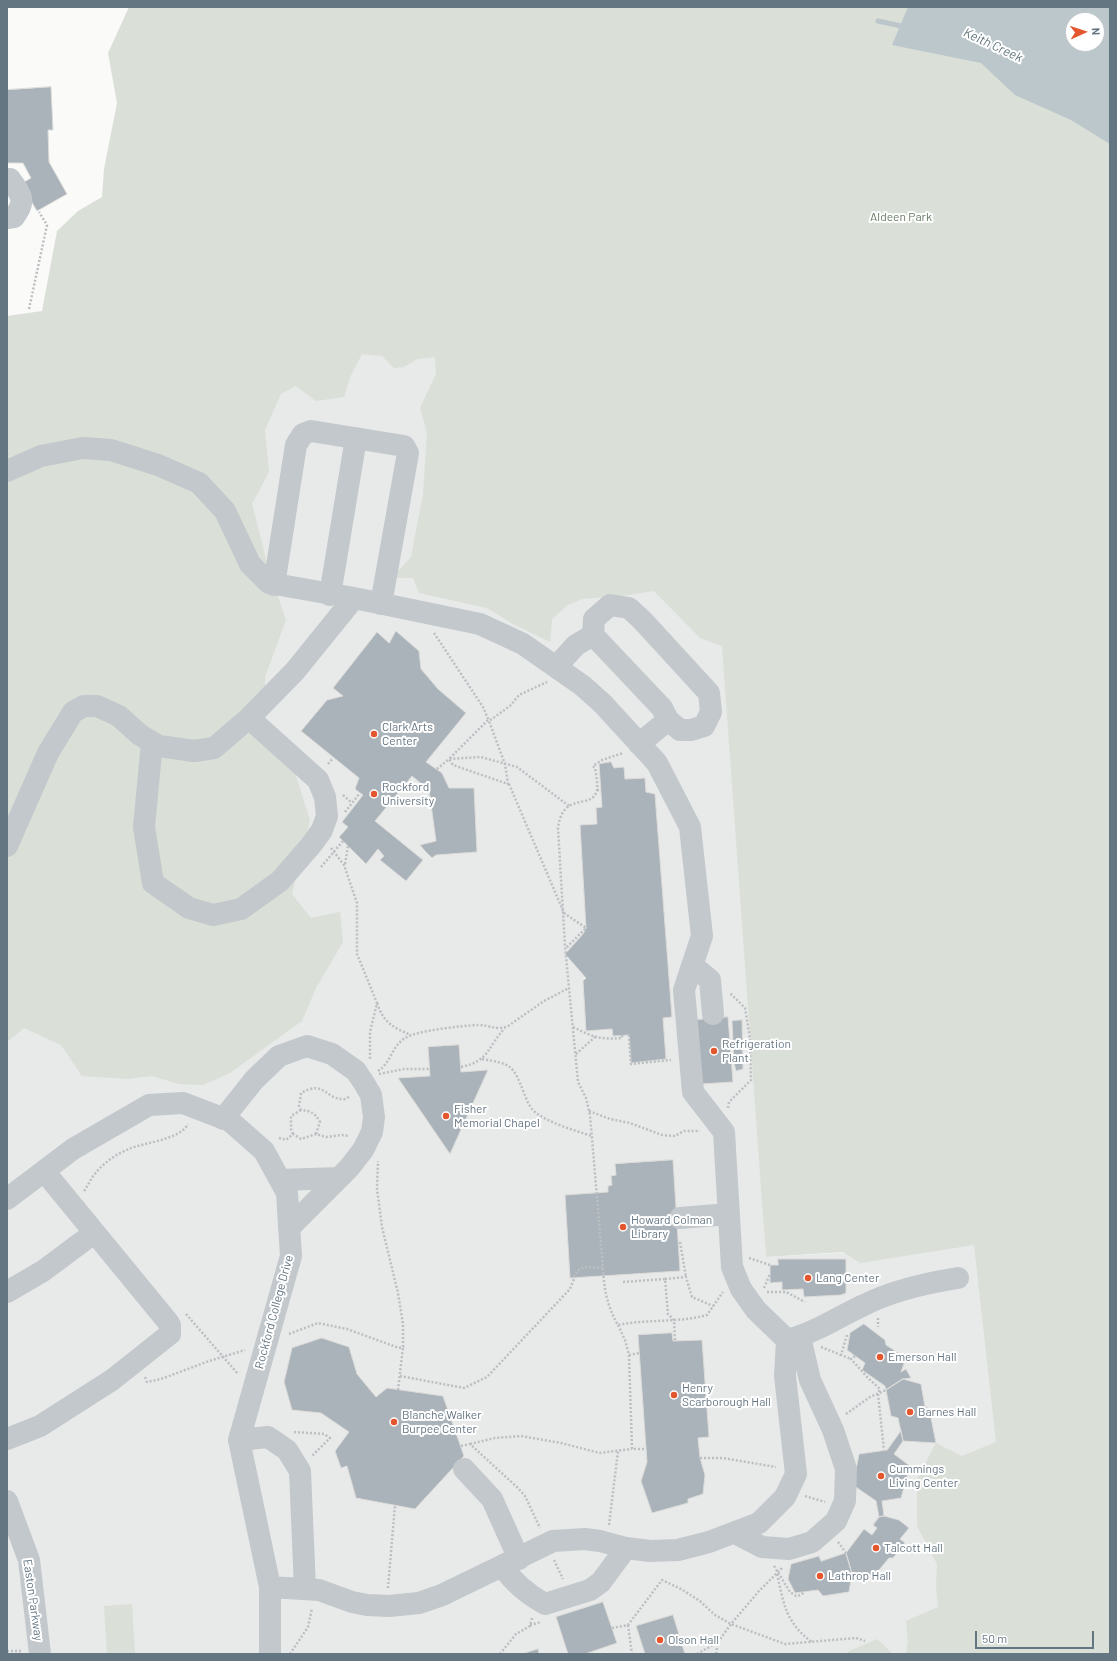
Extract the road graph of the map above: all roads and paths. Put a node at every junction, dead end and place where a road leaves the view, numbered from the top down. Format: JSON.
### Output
{"nodes":[{"id":1,"x":7,"y":179,"type":"edge"},
{"id":2,"x":35,"y":206,"type":"dead end"},
{"id":3,"x":9,"y":222,"type":"edge"},
{"id":4,"x":30,"y":309,"type":"dead end"},
{"id":5,"x":356,"y":438,"type":"junction"},
{"id":6,"x":7,"y":471,"type":"edge"},
{"id":7,"x":274,"y":584,"type":"junction"},
{"id":8,"x":330,"y":595,"type":"junction"},
{"id":9,"x":354,"y":598,"type":"junction"},
{"id":10,"x":381,"y":604,"type":"junction"},
{"id":11,"x":433,"y":631,"type":"dead end"},
{"id":12,"x":593,"y":635,"type":"junction"},
{"id":13,"x":556,"y":667,"type":"junction"},
{"id":14,"x":249,"y":718,"type":"junction"},
{"id":15,"x":488,"y":720,"type":"junction"},
{"id":16,"x":668,"y":720,"type":"junction"},
{"id":17,"x":152,"y":742,"type":"junction"},
{"id":18,"x":637,"y":742,"type":"junction"},
{"id":19,"x":449,"y":759,"type":"junction"},
{"id":20,"x":504,"y":764,"type":"junction"},
{"id":21,"x":437,"y":769,"type":"dead end"},
{"id":22,"x":508,"y":784,"type":"junction"},
{"id":23,"x":597,"y":790,"type":"junction"},
{"id":24,"x":602,"y":790,"type":"dead end"},
{"id":25,"x":569,"y":806,"type":"junction"},
{"id":26,"x":343,"y":841,"type":"dead end"},
{"id":27,"x":7,"y":846,"type":"edge"},
{"id":28,"x":348,"y":846,"type":"dead end"},
{"id":29,"x":333,"y":852,"type":"junction"},
{"id":30,"x":344,"y":865,"type":"junction"},
{"id":31,"x":308,"y":868,"type":"junction"},
{"id":32,"x":564,"y":913,"type":"junction"},
{"id":33,"x":566,"y":948,"type":"junction"},
{"id":34,"x":692,"y":965,"type":"junction"},
{"id":35,"x":569,"y":988,"type":"junction"},
{"id":36,"x":725,"y":988,"type":"dead end"},
{"id":37,"x":377,"y":1003,"type":"junction"},
{"id":38,"x":713,"y":1014,"type":"dead end"},
{"id":39,"x":507,"y":1026,"type":"junction"},
{"id":40,"x":573,"y":1027,"type":"junction"},
{"id":41,"x":411,"y":1035,"type":"junction"},
{"id":42,"x":622,"y":1035,"type":"dead end"},
{"id":43,"x":629,"y":1035,"type":"dead end"},
{"id":44,"x":596,"y":1037,"type":"junction"},
{"id":45,"x":576,"y":1054,"type":"junction"},
{"id":46,"x":482,"y":1059,"type":"junction"},
{"id":47,"x":370,"y":1060,"type":"dead end"},
{"id":48,"x":657,"y":1061,"type":"dead end"},
{"id":49,"x":461,"y":1067,"type":"dead end"},
{"id":50,"x":430,"y":1069,"type":"dead end"},
{"id":51,"x":352,"y":1094,"type":"dead end"},
{"id":52,"x":191,"y":1106,"type":"junction"},
{"id":53,"x":301,"y":1110,"type":"junction"},
{"id":54,"x":589,"y":1111,"type":"junction"},
{"id":55,"x":223,"y":1119,"type":"junction"},
{"id":56,"x":724,"y":1132,"type":"junction"},
{"id":57,"x":293,"y":1134,"type":"junction"},
{"id":58,"x":316,"y":1134,"type":"junction"},
{"id":59,"x":274,"y":1135,"type":"dead end"},
{"id":60,"x":592,"y":1136,"type":"junction"},
{"id":61,"x":355,"y":1137,"type":"dead end"},
{"id":62,"x":378,"y":1155,"type":"dead end"},
{"id":63,"x":44,"y":1171,"type":"junction"},
{"id":64,"x":338,"y":1178,"type":"junction"},
{"id":65,"x":280,"y":1180,"type":"junction"},
{"id":66,"x":7,"y":1199,"type":"edge"},
{"id":67,"x":71,"y":1205,"type":"junction"},
{"id":68,"x":729,"y":1214,"type":"junction"},
{"id":69,"x":680,"y":1218,"type":"dead end"},
{"id":70,"x":289,"y":1228,"type":"junction"},
{"id":71,"x":94,"y":1233,"type":"junction"},
{"id":72,"x":680,"y":1242,"type":"dead end"},
{"id":73,"x":603,"y":1268,"type":"junction"},
{"id":74,"x":770,"y":1274,"type":"dead end"},
{"id":75,"x":686,"y":1277,"type":"junction"},
{"id":76,"x":958,"y":1278,"type":"dead end"},
{"id":77,"x":664,"y":1279,"type":"junction"},
{"id":78,"x":623,"y":1282,"type":"dead end"},
{"id":79,"x":739,"y":1283,"type":"junction"},
{"id":80,"x":7,"y":1292,"type":"edge"},
{"id":81,"x":805,"y":1302,"type":"dead end"},
{"id":82,"x":713,"y":1306,"type":"junction"},
{"id":83,"x":674,"y":1320,"type":"junction"},
{"id":84,"x":618,"y":1324,"type":"junction"},
{"id":85,"x":848,"y":1330,"type":"dead end"},
{"id":86,"x":793,"y":1339,"type":"junction"},
{"id":87,"x":676,"y":1341,"type":"dead end"},
{"id":88,"x":266,"y":1344,"type":"junction"},
{"id":89,"x":403,"y":1347,"type":"junction"},
{"id":90,"x":639,"y":1353,"type":"dead end"},
{"id":91,"x":628,"y":1355,"type":"junction"},
{"id":92,"x":855,"y":1356,"type":"dead end"},
{"id":93,"x":851,"y":1359,"type":"junction"},
{"id":94,"x":145,"y":1376,"type":"dead end"},
{"id":95,"x":400,"y":1376,"type":"junction"},
{"id":96,"x":398,"y":1390,"type":"dead end"},
{"id":97,"x":288,"y":1431,"type":"dead end"},
{"id":98,"x":7,"y":1439,"type":"edge"},
{"id":99,"x":239,"y":1440,"type":"junction"},
{"id":100,"x":470,"y":1444,"type":"junction"},
{"id":101,"x":461,"y":1446,"type":"dead end"},
{"id":102,"x":646,"y":1449,"type":"dead end"},
{"id":103,"x":632,"y":1450,"type":"junction"},
{"id":104,"x":884,"y":1450,"type":"dead end"},
{"id":105,"x":618,"y":1451,"type":"junction"},
{"id":106,"x":308,"y":1459,"type":"dead end"},
{"id":107,"x":464,"y":1469,"type":"dead end"},
{"id":108,"x":7,"y":1501,"type":"edge"},
{"id":109,"x":395,"y":1505,"type":"dead end"},
{"id":110,"x":610,"y":1521,"type":"dead end"},
{"id":111,"x":734,"y":1533,"type":"junction"},
{"id":112,"x":548,"y":1544,"type":"junction"},
{"id":113,"x":626,"y":1548,"type":"junction"},
{"id":114,"x":790,"y":1548,"type":"junction"},
{"id":115,"x":511,"y":1562,"type":"junction"},
{"id":116,"x":778,"y":1574,"type":"junction"},
{"id":117,"x":270,"y":1587,"type":"junction"},
{"id":118,"x":304,"y":1589,"type":"junction"},
{"id":119,"x":805,"y":1591,"type":"dead end"},
{"id":120,"x":572,"y":1596,"type":"junction"},
{"id":121,"x":539,"y":1600,"type":"junction"},
{"id":122,"x":387,"y":1606,"type":"junction"},
{"id":123,"x":731,"y":1624,"type":"junction"},
{"id":124,"x":628,"y":1626,"type":"junction"},
{"id":125,"x":612,"y":1628,"type":"dead end"},
{"id":126,"x":865,"y":1641,"type":"dead end"},
{"id":127,"x":718,"y":1642,"type":"junction"},
{"id":128,"x":813,"y":1642,"type":"junction"},
{"id":129,"x":40,"y":1654,"type":"edge"},
{"id":130,"x":270,"y":1654,"type":"edge"},
{"id":131,"x":500,"y":1654,"type":"edge"},
{"id":132,"x":632,"y":1654,"type":"edge"},
{"id":133,"x":697,"y":1654,"type":"edge"},
{"id":134,"x":716,"y":1654,"type":"edge"}],
"edges":[{"from":1,"to":3,"type":"street"},
{"from":2,"to":4,"type":"path"},
{"from":5,"to":7,"type":"street"},
{"from":5,"to":8,"type":"street"},
{"from":5,"to":10,"type":"street"},
{"from":6,"to":7,"type":"street"},
{"from":7,"to":8,"type":"street"},
{"from":8,"to":9,"type":"street"},
{"from":9,"to":10,"type":"street"},
{"from":9,"to":14,"type":"street"},
{"from":10,"to":13,"type":"street"},
{"from":11,"to":15,"type":"path"},
{"from":12,"to":13,"type":"street"},
{"from":12,"to":16,"type":"street"},
{"from":12,"to":16,"type":"street"},
{"from":13,"to":15,"type":"path"},
{"from":13,"to":18,"type":"street"},
{"from":14,"to":17,"type":"street"},
{"from":14,"to":31,"type":"street"},
{"from":15,"to":19,"type":"path"},
{"from":15,"to":20,"type":"path"},
{"from":16,"to":18,"type":"street"},
{"from":17,"to":27,"type":"street"},
{"from":17,"to":31,"type":"street"},
{"from":18,"to":23,"type":"path"},
{"from":18,"to":34,"type":"street"},
{"from":19,"to":20,"type":"path"},
{"from":19,"to":21,"type":"path"},
{"from":19,"to":22,"type":"path"},
{"from":20,"to":22,"type":"path"},
{"from":20,"to":25,"type":"path"},
{"from":22,"to":32,"type":"path"},
{"from":23,"to":24,"type":"path"},
{"from":23,"to":25,"type":"path"},
{"from":25,"to":32,"type":"path"},
{"from":26,"to":29,"type":"path"},
{"from":28,"to":30,"type":"path"},
{"from":29,"to":30,"type":"path"},
{"from":29,"to":31,"type":"path"},
{"from":30,"to":37,"type":"path"},
{"from":32,"to":33,"type":"path"},
{"from":32,"to":33,"type":"path"},
{"from":33,"to":35,"type":"path"},
{"from":34,"to":38,"type":"street"},
{"from":34,"to":56,"type":"street"},
{"from":35,"to":39,"type":"path"},
{"from":35,"to":40,"type":"path"},
{"from":36,"to":56,"type":"path"},
{"from":37,"to":41,"type":"path"},
{"from":37,"to":47,"type":"path"},
{"from":39,"to":41,"type":"path"},
{"from":39,"to":46,"type":"path"},
{"from":40,"to":44,"type":"path"},
{"from":40,"to":45,"type":"path"},
{"from":41,"to":50,"type":"path"},
{"from":42,"to":44,"type":"path"},
{"from":43,"to":48,"type":"path"},
{"from":44,"to":45,"type":"path"},
{"from":45,"to":54,"type":"path"},
{"from":46,"to":49,"type":"path"},
{"from":46,"to":60,"type":"path"},
{"from":51,"to":53,"type":"path"},
{"from":52,"to":55,"type":"street","name":"Rockford College Drive"},
{"from":52,"to":63,"type":"street","name":"Rockford College Drive"},
{"from":52,"to":67,"type":"path"},
{"from":53,"to":57,"type":"path"},
{"from":53,"to":58,"type":"path"},
{"from":54,"to":56,"type":"path"},
{"from":54,"to":60,"type":"path"},
{"from":55,"to":64,"type":"street"},
{"from":55,"to":65,"type":"street","name":"Rockford College Drive"},
{"from":56,"to":68,"type":"street"},
{"from":57,"to":58,"type":"path"},
{"from":57,"to":59,"type":"path"},
{"from":58,"to":61,"type":"path"},
{"from":60,"to":73,"type":"path"},
{"from":62,"to":89,"type":"path"},
{"from":63,"to":66,"type":"street","name":"Rockford College Drive"},
{"from":63,"to":67,"type":"street"},
{"from":64,"to":65,"type":"street"},
{"from":64,"to":70,"type":"street"},
{"from":65,"to":70,"type":"street","name":"Rockford College Drive"},
{"from":67,"to":71,"type":"street"},
{"from":68,"to":69,"type":"street"},
{"from":68,"to":79,"type":"street"},
{"from":70,"to":88,"type":"street","name":"Rockford College Drive"},
{"from":71,"to":80,"type":"street"},
{"from":71,"to":98,"type":"street"},
{"from":72,"to":75,"type":"path"},
{"from":73,"to":84,"type":"path"},
{"from":73,"to":95,"type":"path"},
{"from":74,"to":81,"type":"path"},
{"from":75,"to":77,"type":"path"},
{"from":75,"to":82,"type":"path"},
{"from":76,"to":86,"type":"street"},
{"from":77,"to":78,"type":"path"},
{"from":77,"to":83,"type":"path"},
{"from":79,"to":82,"type":"path"},
{"from":79,"to":86,"type":"street"},
{"from":82,"to":83,"type":"path"},
{"from":83,"to":84,"type":"path"},
{"from":83,"to":87,"type":"path"},
{"from":84,"to":91,"type":"path"},
{"from":85,"to":93,"type":"path"},
{"from":86,"to":111,"type":"street"},
{"from":86,"to":114,"type":"street"},
{"from":88,"to":89,"type":"path"},
{"from":88,"to":94,"type":"path"},
{"from":88,"to":99,"type":"street","name":"Rockford College Drive"},
{"from":89,"to":95,"type":"path"},
{"from":90,"to":91,"type":"path"},
{"from":91,"to":103,"type":"path"},
{"from":92,"to":93,"type":"path"},
{"from":93,"to":104,"type":"path"},
{"from":95,"to":96,"type":"path"},
{"from":97,"to":106,"type":"path"},
{"from":99,"to":117,"type":"street","name":"Rockford College Drive"},
{"from":99,"to":118,"type":"street"},
{"from":100,"to":101,"type":"path"},
{"from":100,"to":105,"type":"path"},
{"from":100,"to":112,"type":"path"},
{"from":102,"to":103,"type":"path"},
{"from":103,"to":105,"type":"path"},
{"from":105,"to":110,"type":"path"},
{"from":107,"to":115,"type":"street"},
{"from":108,"to":129,"type":"street","name":"Easton Parkway"},
{"from":109,"to":122,"type":"path"},
{"from":111,"to":113,"type":"street"},
{"from":111,"to":114,"type":"street"},
{"from":112,"to":113,"type":"street"},
{"from":112,"to":115,"type":"street"},
{"from":112,"to":120,"type":"path"},
{"from":113,"to":120,"type":"street"},
{"from":114,"to":116,"type":"path"},
{"from":115,"to":121,"type":"street"},
{"from":115,"to":122,"type":"street"},
{"from":116,"to":119,"type":"path"},
{"from":116,"to":123,"type":"path"},
{"from":116,"to":128,"type":"path"},
{"from":117,"to":118,"type":"street"},
{"from":117,"to":130,"type":"street","name":"Rockford College Drive"},
{"from":118,"to":122,"type":"street"},
{"from":120,"to":121,"type":"street"},
{"from":121,"to":131,"type":"path"},
{"from":123,"to":124,"type":"path"},
{"from":123,"to":127,"type":"path"},
{"from":123,"to":128,"type":"path"},
{"from":124,"to":125,"type":"path"},
{"from":124,"to":132,"type":"path"},
{"from":126,"to":128,"type":"path"},
{"from":127,"to":133,"type":"path"},
{"from":127,"to":134,"type":"path"}]}
